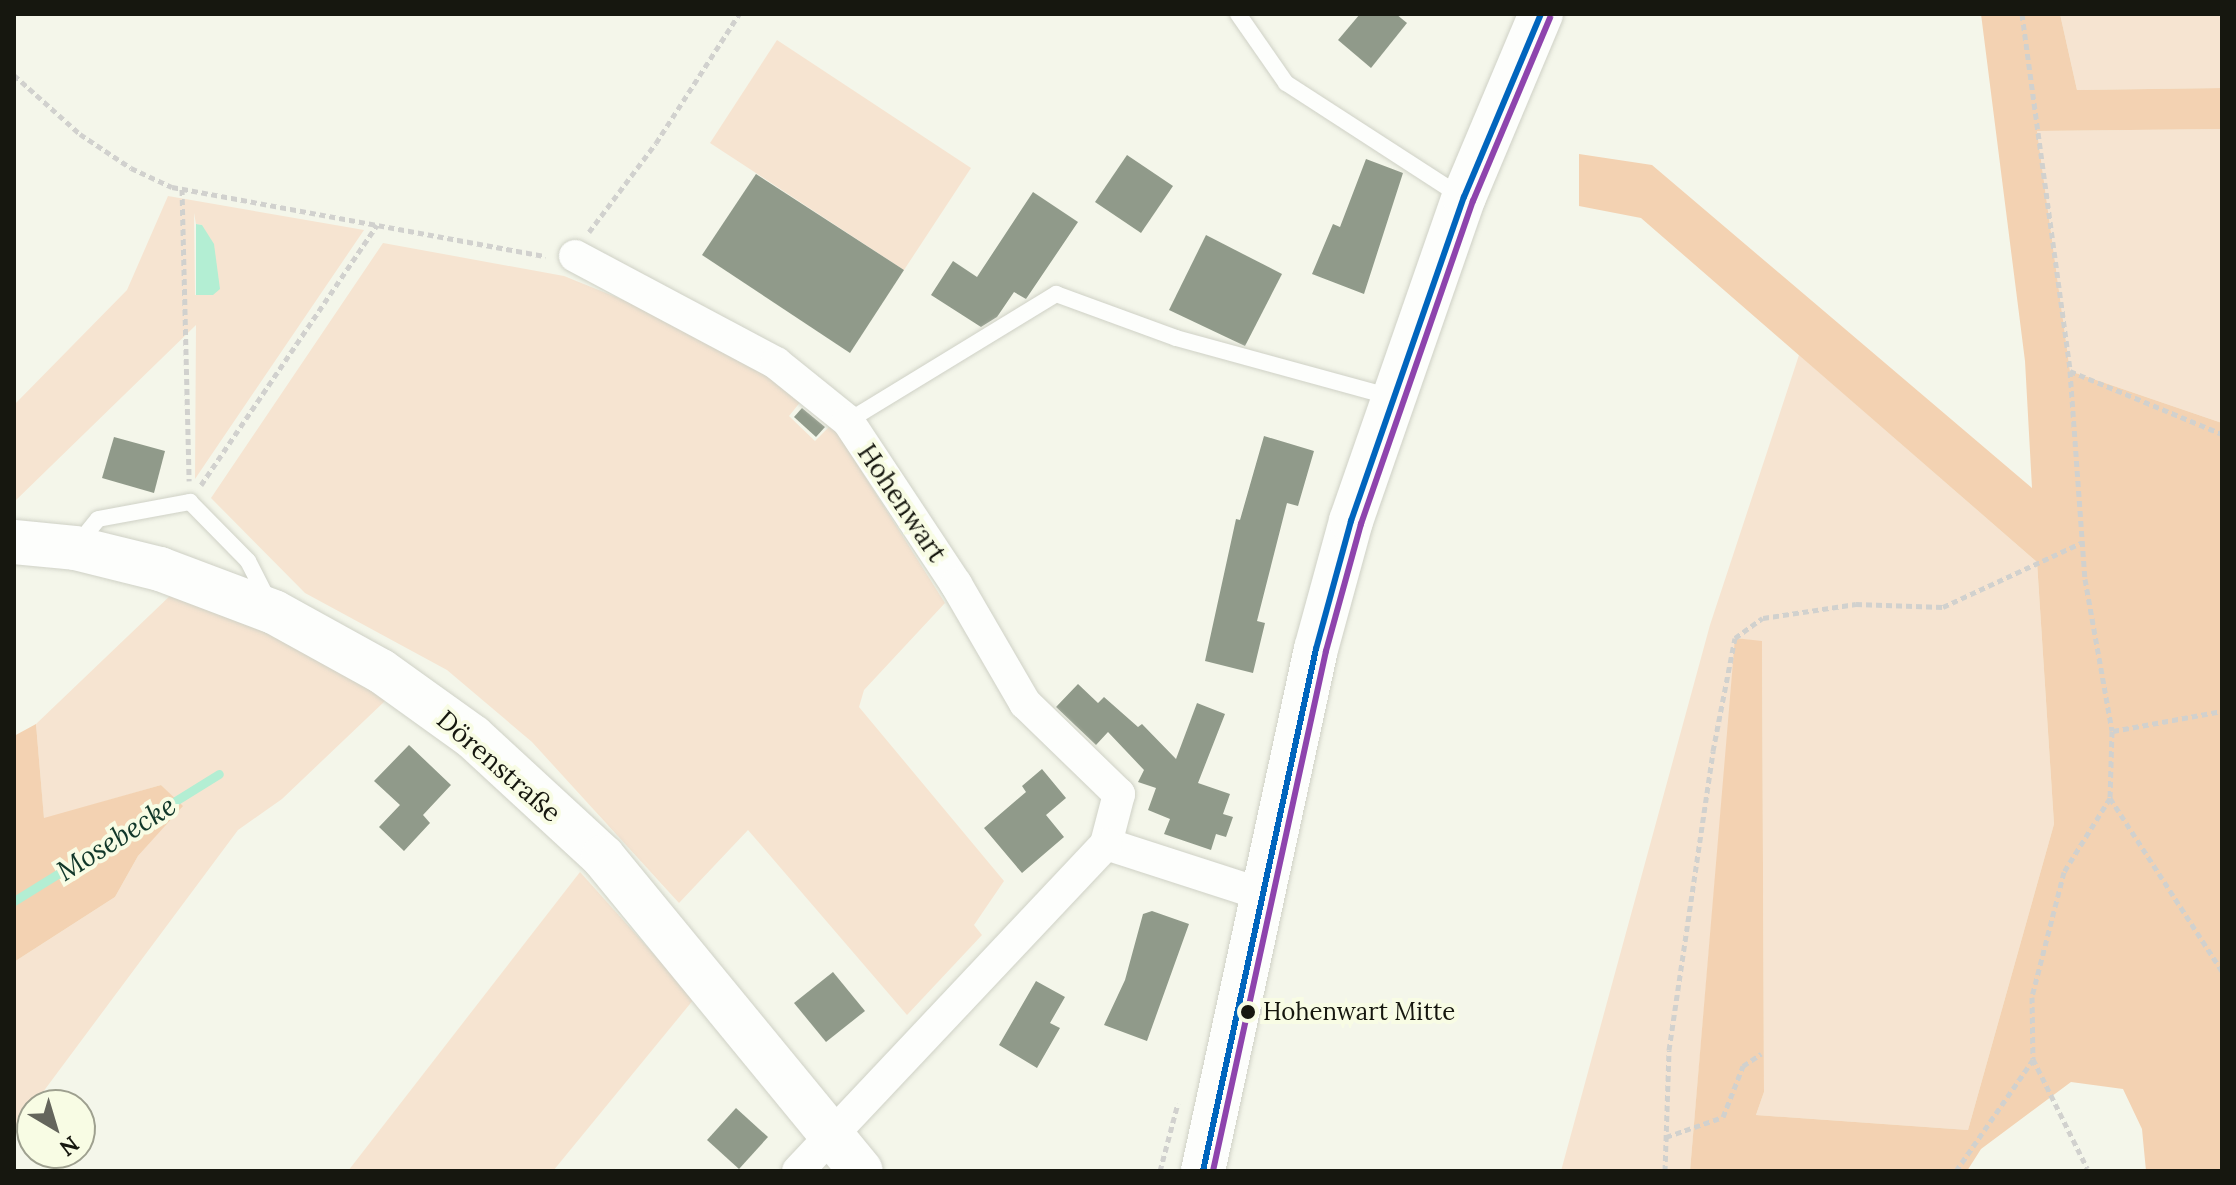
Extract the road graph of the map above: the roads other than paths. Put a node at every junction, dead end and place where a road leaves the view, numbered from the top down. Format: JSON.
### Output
{"nodes":[{"id":1,"x":1238,"y":14,"type":"edge"},
{"id":2,"x":1541,"y":14,"type":"edge"},
{"id":3,"x":1464,"y":197,"type":"junction"},
{"id":4,"x":575,"y":256,"type":"road end"},
{"id":5,"x":1391,"y":397,"type":"junction"},
{"id":6,"x":848,"y":421,"type":"junction"},
{"id":7,"x":14,"y":542,"type":"edge"},
{"id":8,"x":75,"y":548,"type":"junction"},
{"id":9,"x":274,"y":612,"type":"junction"},
{"id":10,"x":1106,"y":844,"type":"junction"},
{"id":11,"x":1261,"y":894,"type":"junction"},
{"id":12,"x":833,"y":1135,"type":"junction"},
{"id":13,"x":798,"y":1171,"type":"edge"},
{"id":14,"x":861,"y":1171,"type":"edge"},
{"id":15,"x":1203,"y":1171,"type":"edge"}],
"edges":[{"from":1,"to":3,"type":"lane"},
{"from":2,"to":3,"type":"main road"},
{"from":3,"to":5,"type":"main road"},
{"from":4,"to":6,"type":"street","name":"Hohenwart"},
{"from":5,"to":6,"type":"lane"},
{"from":5,"to":11,"type":"main road"},
{"from":6,"to":10,"type":"street","name":"Hohenwart"},
{"from":7,"to":8,"type":"main road","name":"Dörenstraße"},
{"from":8,"to":9,"type":"main road","name":"Dörenstraße"},
{"from":8,"to":9,"type":"lane"},
{"from":9,"to":12,"type":"main road","name":"Dörenstraße"},
{"from":10,"to":11,"type":"street"},
{"from":10,"to":12,"type":"street","name":"Hohenwart"},
{"from":11,"to":15,"type":"main road"},
{"from":12,"to":13,"type":"street","name":"Hohenwart"},
{"from":12,"to":14,"type":"main road","name":"Dörenstraße"}]}
